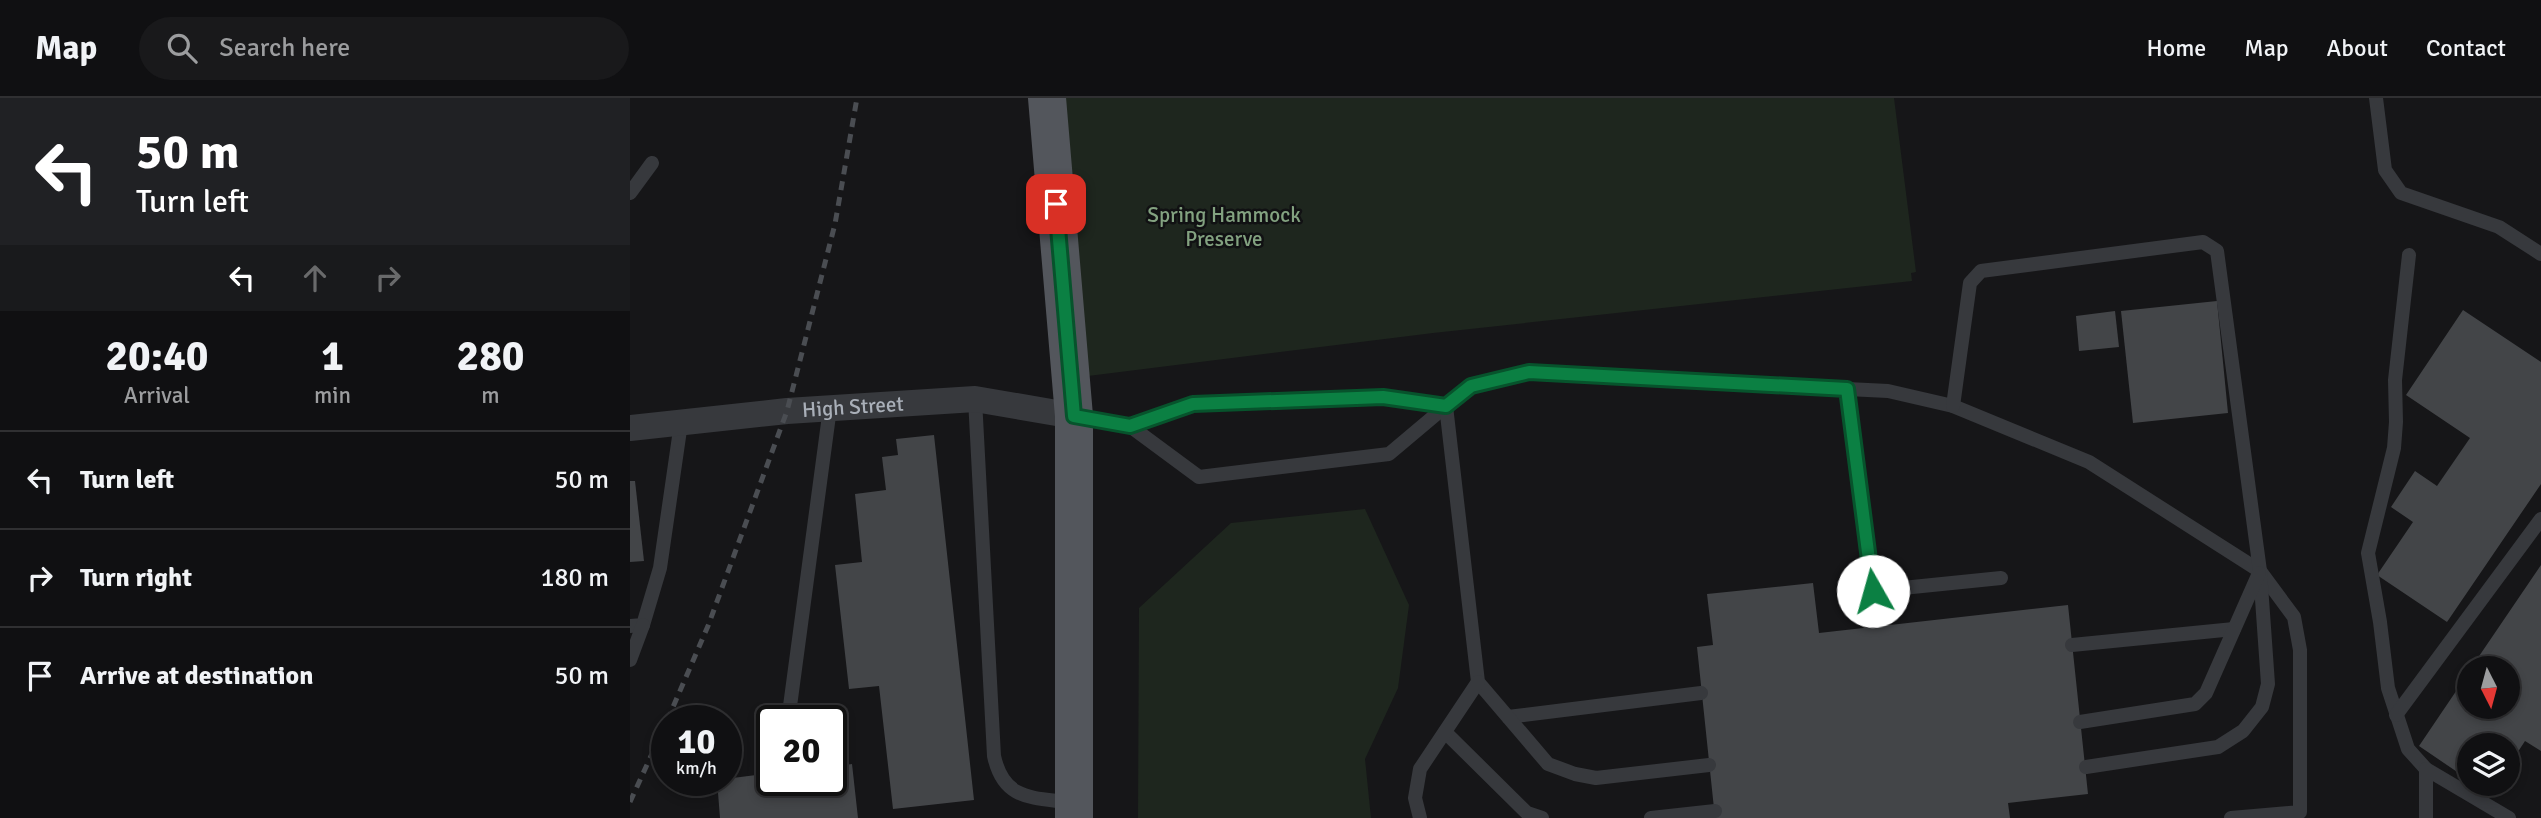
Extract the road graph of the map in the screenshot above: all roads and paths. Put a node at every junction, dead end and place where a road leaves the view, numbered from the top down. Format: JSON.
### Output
{"nodes":[{"id":1,"x":1047,"y":98,"type":"edge"},
{"id":2,"x":2376,"y":98,"type":"edge"},
{"id":3,"x":652,"y":163,"type":"dead end"},
{"id":4,"x":630,"y":193,"type":"edge"},
{"id":5,"x":2541,"y":254,"type":"edge"},
{"id":6,"x":2409,"y":255,"type":"dead end"},
{"id":7,"x":1847,"y":389,"type":"junction"},
{"id":8,"x":975,"y":399,"type":"junction"},
{"id":9,"x":1446,"y":406,"type":"junction"},
{"id":10,"x":1954,"y":406,"type":"junction"},
{"id":11,"x":830,"y":408,"type":"junction"},
{"id":12,"x":1074,"y":416,"type":"junction"},
{"id":13,"x":681,"y":422,"type":"junction"},
{"id":14,"x":1130,"y":426,"type":"junction"},
{"id":15,"x":630,"y":428,"type":"edge"},
{"id":16,"x":2541,"y":519,"type":"edge"},
{"id":17,"x":2260,"y":572,"type":"junction"},
{"id":18,"x":2001,"y":578,"type":"dead end"},
{"id":19,"x":636,"y":625,"type":"edge"},
{"id":20,"x":2234,"y":629,"type":"junction"},
{"id":21,"x":2072,"y":645,"type":"dead end"},
{"id":22,"x":630,"y":660,"type":"edge"},
{"id":23,"x":1478,"y":682,"type":"junction"},
{"id":24,"x":1702,"y":693,"type":"dead end"},
{"id":25,"x":790,"y":705,"type":"edge"},
{"id":26,"x":2396,"y":715,"type":"junction"},
{"id":27,"x":1508,"y":717,"type":"junction"},
{"id":28,"x":2080,"y":722,"type":"dead end"},
{"id":29,"x":1446,"y":732,"type":"junction"},
{"id":30,"x":1709,"y":765,"type":"dead end"},
{"id":31,"x":2086,"y":767,"type":"dead end"},
{"id":32,"x":2426,"y":769,"type":"junction"},
{"id":33,"x":1074,"y":810,"type":"edge"},
{"id":34,"x":1715,"y":811,"type":"dead end"},
{"id":35,"x":2299,"y":815,"type":"edge"},
{"id":36,"x":1420,"y":818,"type":"edge"},
{"id":37,"x":1542,"y":818,"type":"edge"},
{"id":38,"x":1651,"y":818,"type":"edge"},
{"id":39,"x":2231,"y":818,"type":"edge"},
{"id":40,"x":2426,"y":818,"type":"edge"},
{"id":41,"x":2509,"y":818,"type":"edge"}],
"edges":[{"from":1,"to":12,"type":"main road"},
{"from":2,"to":5,"type":"lane"},
{"from":3,"to":4,"type":"lane"},
{"from":6,"to":26,"type":"lane"},
{"from":7,"to":9,"type":"lane"},
{"from":7,"to":10,"type":"lane"},
{"from":7,"to":18,"type":"lane"},
{"from":8,"to":11,"type":"street","name":"High Street"},
{"from":8,"to":12,"type":"street","name":"High Street"},
{"from":8,"to":33,"type":"lane"},
{"from":9,"to":14,"type":"lane"},
{"from":9,"to":14,"type":"lane"},
{"from":9,"to":23,"type":"lane"},
{"from":10,"to":17,"type":"lane"},
{"from":10,"to":17,"type":"lane"},
{"from":11,"to":13,"type":"street","name":"High Street"},
{"from":11,"to":25,"type":"lane"},
{"from":12,"to":14,"type":"lane"},
{"from":12,"to":33,"type":"main road"},
{"from":13,"to":15,"type":"street","name":"High Street"},
{"from":13,"to":19,"type":"lane"},
{"from":16,"to":26,"type":"lane"},
{"from":17,"to":20,"type":"lane"},
{"from":17,"to":31,"type":"lane"},
{"from":17,"to":35,"type":"lane"},
{"from":19,"to":22,"type":"lane"},
{"from":20,"to":21,"type":"lane"},
{"from":20,"to":28,"type":"lane"},
{"from":23,"to":27,"type":"lane"},
{"from":23,"to":29,"type":"lane"},
{"from":24,"to":27,"type":"lane"},
{"from":26,"to":32,"type":"lane"},
{"from":27,"to":30,"type":"lane"},
{"from":29,"to":36,"type":"lane"},
{"from":29,"to":37,"type":"lane"},
{"from":32,"to":40,"type":"lane"},
{"from":32,"to":41,"type":"lane"},
{"from":34,"to":38,"type":"lane"},
{"from":35,"to":39,"type":"lane"}]}
